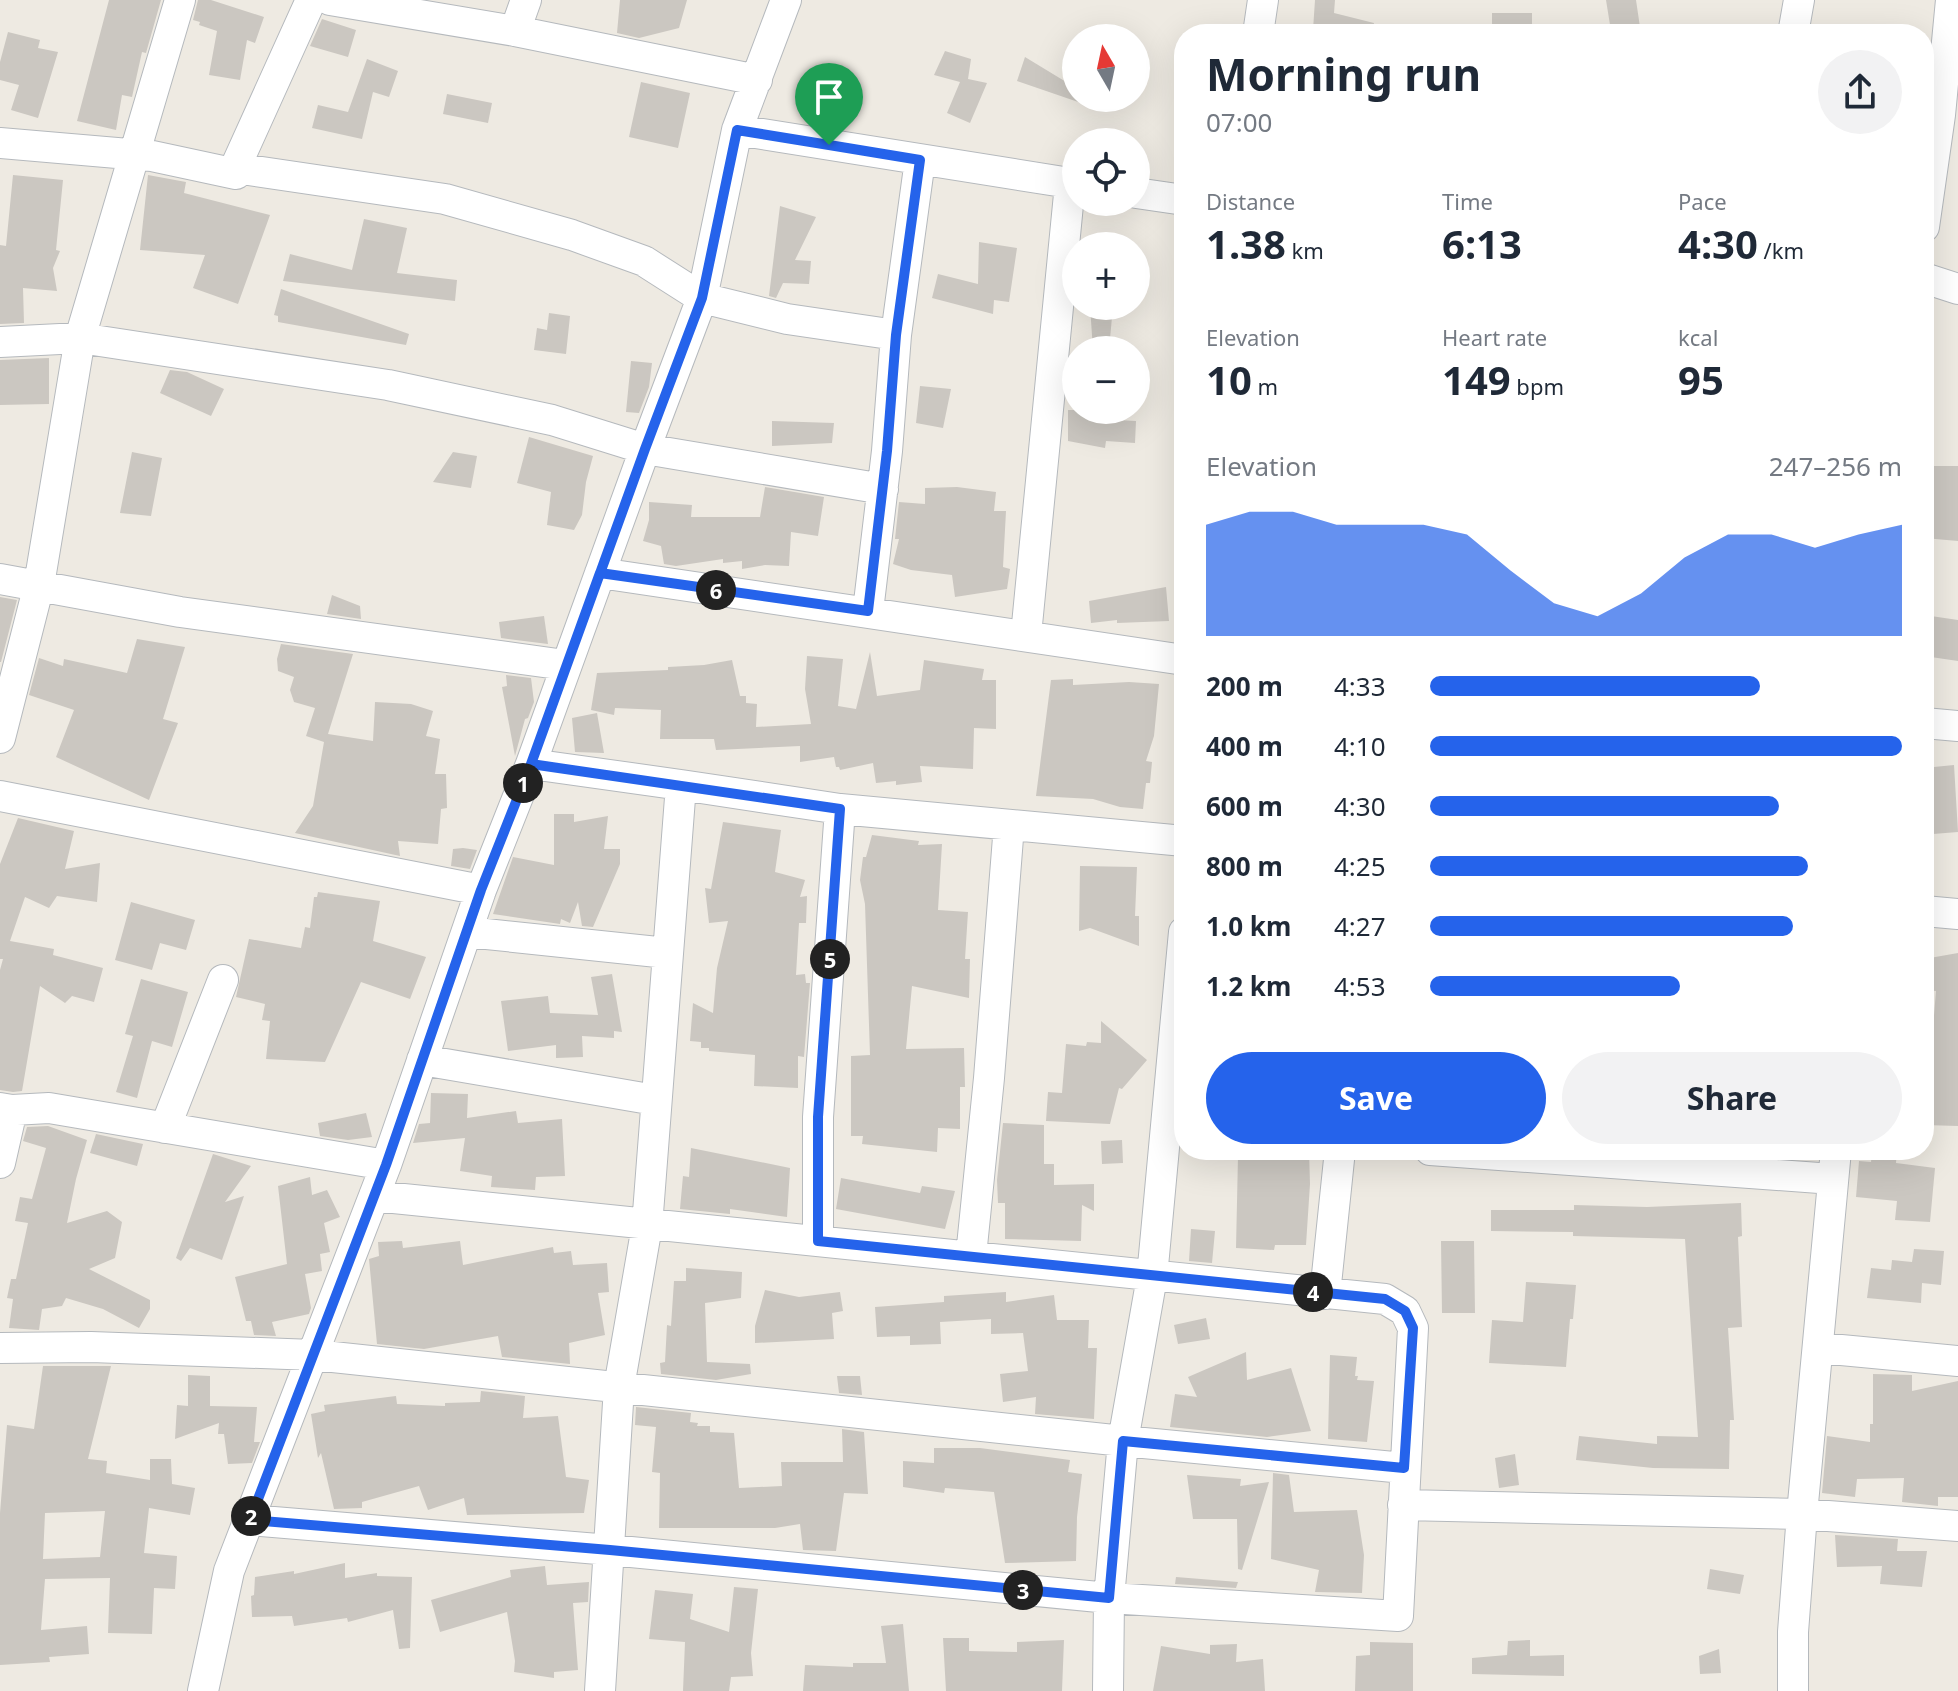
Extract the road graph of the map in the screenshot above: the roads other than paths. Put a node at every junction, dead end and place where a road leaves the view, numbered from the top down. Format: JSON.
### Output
{"nodes":[{"id":1,"x":180,"y":0,"type":"edge"},
{"id":2,"x":311,"y":0,"type":"edge"},
{"id":3,"x":330,"y":0,"type":"edge"},
{"id":4,"x":526,"y":0,"type":"edge"},
{"id":5,"x":786,"y":0,"type":"edge"},
{"id":6,"x":1263,"y":0,"type":"edge"},
{"id":7,"x":1799,"y":0,"type":"edge"},
{"id":8,"x":1951,"y":0,"type":"edge"},
{"id":9,"x":1259,"y":24,"type":"edge"},
{"id":10,"x":1795,"y":24,"type":"edge"},
{"id":11,"x":515,"y":31,"type":"junction"},
{"id":12,"x":757,"y":80,"type":"junction"},
{"id":13,"x":1949,"y":116,"type":"edge"},
{"id":14,"x":737,"y":130,"type":"junction"},
{"id":15,"x":0,"y":143,"type":"edge"},
{"id":16,"x":133,"y":155,"type":"junction"},
{"id":17,"x":920,"y":160,"type":"junction"},
{"id":18,"x":235,"y":168,"type":"junction"},
{"id":19,"x":1062,"y":182,"type":"edge"},
{"id":20,"x":1934,"y":183,"type":"edge"},
{"id":21,"x":1150,"y":195,"type":"edge"},
{"id":22,"x":1174,"y":199,"type":"edge"},
{"id":23,"x":1070,"y":216,"type":"edge"},
{"id":24,"x":1934,"y":281,"type":"edge"},
{"id":25,"x":1958,"y":289,"type":"edge"},
{"id":26,"x":702,"y":298,"type":"junction"},
{"id":27,"x":896,"y":335,"type":"junction"},
{"id":28,"x":80,"y":338,"type":"junction"},
{"id":29,"x":0,"y":342,"type":"edge"},
{"id":30,"x":645,"y":449,"type":"junction"},
{"id":31,"x":883,"y":489,"type":"junction"},
{"id":32,"x":600,"y":573,"type":"junction"},
{"id":33,"x":0,"y":579,"type":"edge"},
{"id":34,"x":39,"y":585,"type":"junction"},
{"id":35,"x":868,"y":611,"type":"junction"},
{"id":36,"x":1026,"y":635,"type":"junction"},
{"id":37,"x":1174,"y":658,"type":"edge"},
{"id":38,"x":565,"y":665,"type":"junction"},
{"id":39,"x":1934,"y":724,"type":"edge"},
{"id":40,"x":1958,"y":726,"type":"edge"},
{"id":41,"x":0,"y":738,"type":"edge"},
{"id":42,"x":531,"y":764,"type":"junction"},
{"id":43,"x":681,"y":785,"type":"junction"},
{"id":44,"x":0,"y":796,"type":"edge"},
{"id":45,"x":840,"y":809,"type":"junction"},
{"id":46,"x":1009,"y":825,"type":"junction"},
{"id":47,"x":1174,"y":840,"type":"edge"},
{"id":48,"x":481,"y":890,"type":"junction"},
{"id":49,"x":1934,"y":912,"type":"edge"},
{"id":50,"x":1958,"y":914,"type":"edge"},
{"id":51,"x":467,"y":932,"type":"junction"},
{"id":52,"x":667,"y":953,"type":"junction"},
{"id":53,"x":223,"y":980,"type":"dead end"},
{"id":54,"x":1174,"y":1040,"type":"edge"},
{"id":55,"x":422,"y":1060,"type":"junction"},
{"id":56,"x":655,"y":1100,"type":"junction"},
{"id":57,"x":6,"y":1109,"type":"edge"},
{"id":58,"x":165,"y":1128,"type":"junction"},
{"id":59,"x":1339,"y":1160,"type":"edge"},
{"id":60,"x":1691,"y":1160,"type":"edge"},
{"id":61,"x":0,"y":1163,"type":"edge"},
{"id":62,"x":1835,"y":1164,"type":"edge"},
{"id":63,"x":386,"y":1165,"type":"junction"},
{"id":64,"x":374,"y":1196,"type":"junction"},
{"id":65,"x":647,"y":1226,"type":"junction"},
{"id":66,"x":818,"y":1241,"type":"junction"},
{"id":67,"x":971,"y":1256,"type":"junction"},
{"id":68,"x":1152,"y":1277,"type":"junction"},
{"id":69,"x":1325,"y":1294,"type":"junction"},
{"id":70,"x":0,"y":1348,"type":"edge"},
{"id":71,"x":1820,"y":1348,"type":"junction"},
{"id":72,"x":314,"y":1355,"type":"junction"},
{"id":73,"x":1958,"y":1361,"type":"edge"},
{"id":74,"x":619,"y":1387,"type":"junction"},
{"id":75,"x":1123,"y":1441,"type":"junction"},
{"id":76,"x":1404,"y":1468,"type":"junction"},
{"id":77,"x":1403,"y":1505,"type":"junction"},
{"id":78,"x":1802,"y":1514,"type":"junction"},
{"id":79,"x":250,"y":1520,"type":"junction"},
{"id":80,"x":1958,"y":1526,"type":"edge"},
{"id":81,"x":610,"y":1550,"type":"junction"},
{"id":82,"x":1109,"y":1598,"type":"junction"},
{"id":83,"x":203,"y":1691,"type":"edge"},
{"id":84,"x":600,"y":1691,"type":"edge"},
{"id":85,"x":1108,"y":1691,"type":"edge"},
{"id":86,"x":1793,"y":1691,"type":"edge"}],
"edges":[{"from":1,"to":16,"type":"street"},
{"from":2,"to":18,"type":"street"},
{"from":3,"to":11,"type":"street"},
{"from":4,"to":11,"type":"street"},
{"from":5,"to":12,"type":"street"},
{"from":6,"to":9,"type":"street"},
{"from":7,"to":10,"type":"street"},
{"from":8,"to":13,"type":"street"},
{"from":11,"to":12,"type":"street"},
{"from":12,"to":14,"type":"street"},
{"from":13,"to":20,"type":"street"},
{"from":14,"to":17,"type":"street"},
{"from":14,"to":26,"type":"street"},
{"from":15,"to":16,"type":"street"},
{"from":16,"to":18,"type":"street"},
{"from":16,"to":28,"type":"street"},
{"from":17,"to":19,"type":"street"},
{"from":17,"to":27,"type":"street"},
{"from":18,"to":26,"type":"street"},
{"from":21,"to":22,"type":"street"},
{"from":23,"to":36,"type":"street"},
{"from":24,"to":25,"type":"street"},
{"from":26,"to":27,"type":"street"},
{"from":26,"to":30,"type":"street"},
{"from":27,"to":31,"type":"street"},
{"from":28,"to":29,"type":"street"},
{"from":28,"to":30,"type":"street"},
{"from":28,"to":34,"type":"street"},
{"from":30,"to":31,"type":"street"},
{"from":30,"to":32,"type":"street"},
{"from":31,"to":35,"type":"street"},
{"from":32,"to":35,"type":"street"},
{"from":32,"to":38,"type":"street"},
{"from":33,"to":34,"type":"street"},
{"from":34,"to":38,"type":"street"},
{"from":34,"to":41,"type":"street"},
{"from":35,"to":36,"type":"street"},
{"from":36,"to":37,"type":"street"},
{"from":38,"to":42,"type":"street"},
{"from":39,"to":40,"type":"street"},
{"from":42,"to":43,"type":"street"},
{"from":42,"to":48,"type":"street"},
{"from":43,"to":45,"type":"street"},
{"from":43,"to":52,"type":"street"},
{"from":44,"to":48,"type":"street"},
{"from":45,"to":46,"type":"street"},
{"from":45,"to":66,"type":"street"},
{"from":46,"to":47,"type":"street"},
{"from":46,"to":67,"type":"street"},
{"from":48,"to":51,"type":"street"},
{"from":49,"to":50,"type":"street"},
{"from":51,"to":52,"type":"street"},
{"from":51,"to":55,"type":"street"},
{"from":52,"to":56,"type":"street"},
{"from":53,"to":58,"type":"street"},
{"from":54,"to":68,"type":"street"},
{"from":55,"to":56,"type":"street"},
{"from":55,"to":63,"type":"street"},
{"from":56,"to":65,"type":"street"},
{"from":57,"to":58,"type":"street"},
{"from":57,"to":61,"type":"street"},
{"from":58,"to":63,"type":"street"},
{"from":59,"to":69,"type":"street"},
{"from":60,"to":62,"type":"street"},
{"from":62,"to":71,"type":"street"},
{"from":63,"to":64,"type":"street"},
{"from":64,"to":65,"type":"street"},
{"from":64,"to":72,"type":"street"},
{"from":65,"to":66,"type":"street"},
{"from":65,"to":74,"type":"street"},
{"from":66,"to":67,"type":"street"},
{"from":67,"to":68,"type":"street"},
{"from":68,"to":69,"type":"street"},
{"from":68,"to":75,"type":"street"},
{"from":69,"to":76,"type":"street"},
{"from":70,"to":72,"type":"street"},
{"from":71,"to":73,"type":"street"},
{"from":71,"to":78,"type":"street"},
{"from":72,"to":74,"type":"street"},
{"from":72,"to":79,"type":"street"},
{"from":74,"to":75,"type":"street"},
{"from":74,"to":81,"type":"street"},
{"from":75,"to":76,"type":"street"},
{"from":75,"to":82,"type":"street"},
{"from":76,"to":77,"type":"street"},
{"from":77,"to":78,"type":"street"},
{"from":77,"to":82,"type":"street"},
{"from":78,"to":80,"type":"street"},
{"from":78,"to":86,"type":"street"},
{"from":79,"to":81,"type":"street"},
{"from":79,"to":83,"type":"street"},
{"from":81,"to":82,"type":"street"},
{"from":81,"to":84,"type":"street"},
{"from":82,"to":85,"type":"street"}]}
